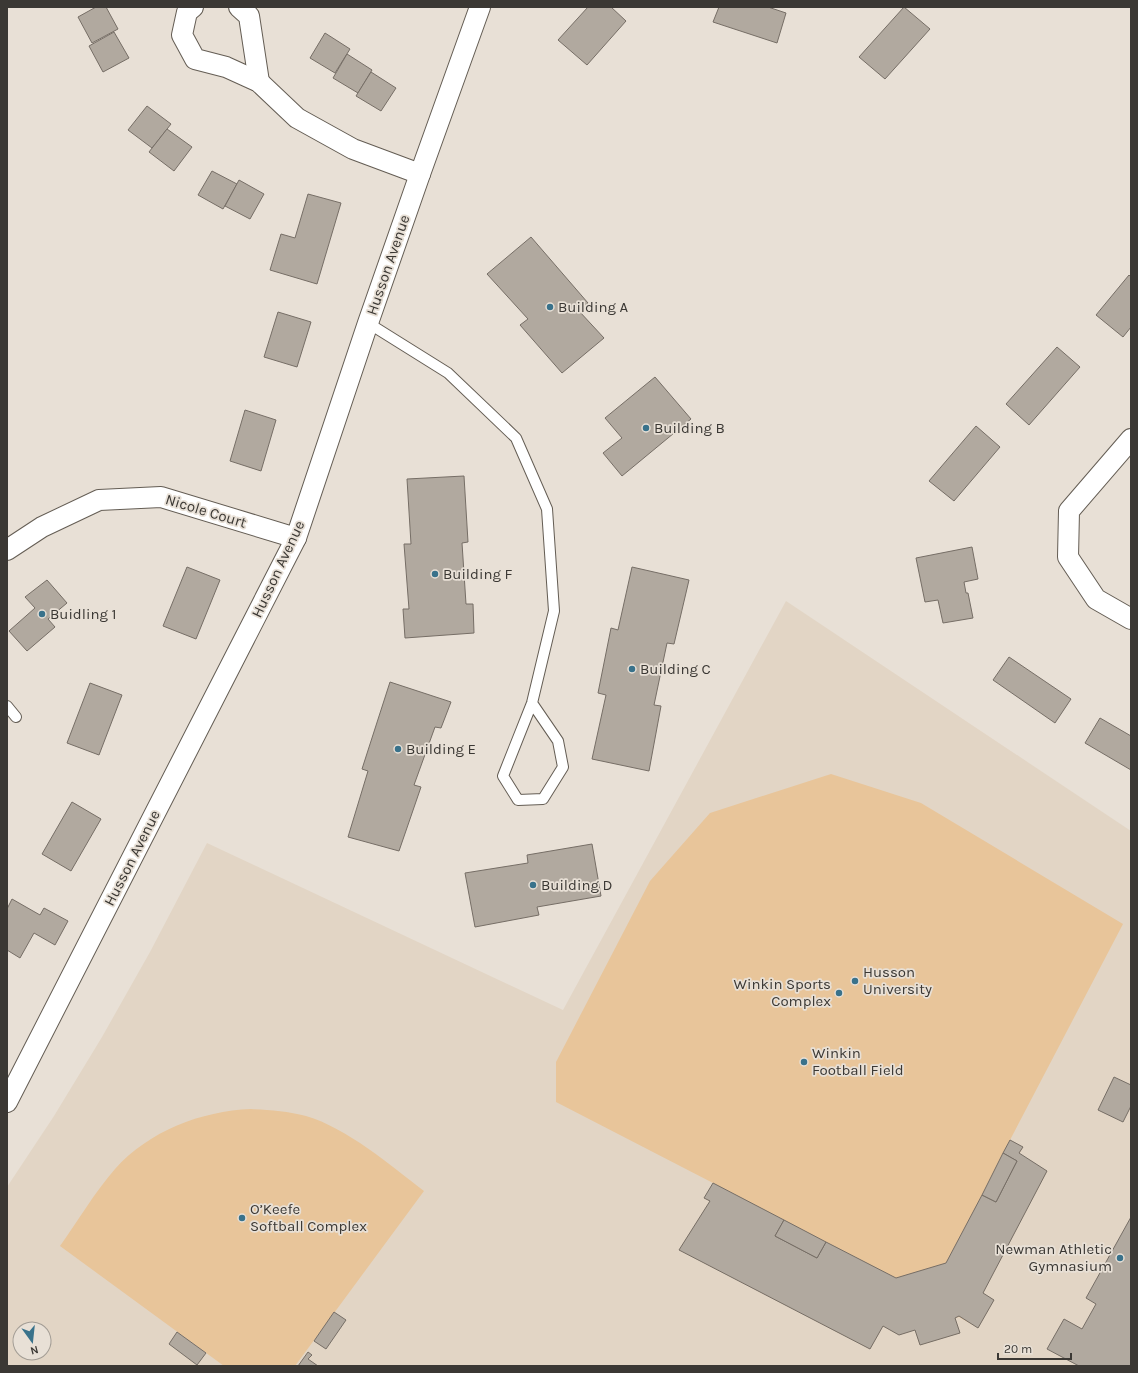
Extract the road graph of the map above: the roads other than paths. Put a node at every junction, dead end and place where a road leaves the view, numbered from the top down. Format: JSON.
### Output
{"nodes":[{"id":1,"x":193,"y":7,"type":"edge"},
{"id":2,"x":239,"y":7,"type":"edge"},
{"id":3,"x":480,"y":7,"type":"edge"},
{"id":4,"x":259,"y":82,"type":"junction"},
{"id":5,"x":420,"y":174,"type":"junction"},
{"id":6,"x":368,"y":323,"type":"junction"},
{"id":7,"x":1131,"y":439,"type":"edge"},
{"id":8,"x":296,"y":538,"type":"junction"},
{"id":9,"x":7,"y":550,"type":"edge"},
{"id":10,"x":1131,"y":619,"type":"edge"},
{"id":11,"x":532,"y":703,"type":"junction"},
{"id":12,"x":7,"y":706,"type":"edge"},
{"id":13,"x":16,"y":717,"type":"dead end"},
{"id":14,"x":7,"y":1102,"type":"edge"}],
"edges":[{"from":1,"to":4,"type":"street"},
{"from":2,"to":4,"type":"street"},
{"from":3,"to":5,"type":"street","name":"Husson Avenue"},
{"from":4,"to":5,"type":"street"},
{"from":5,"to":6,"type":"street","name":"Husson Avenue"},
{"from":6,"to":8,"type":"street","name":"Husson Avenue"},
{"from":6,"to":11,"type":"lane"},
{"from":7,"to":10,"type":"street"},
{"from":8,"to":9,"type":"street","name":"Nicole Court"},
{"from":8,"to":14,"type":"street","name":"Husson Avenue"},
{"from":11,"to":11,"type":"lane"},
{"from":12,"to":13,"type":"lane"}]}
